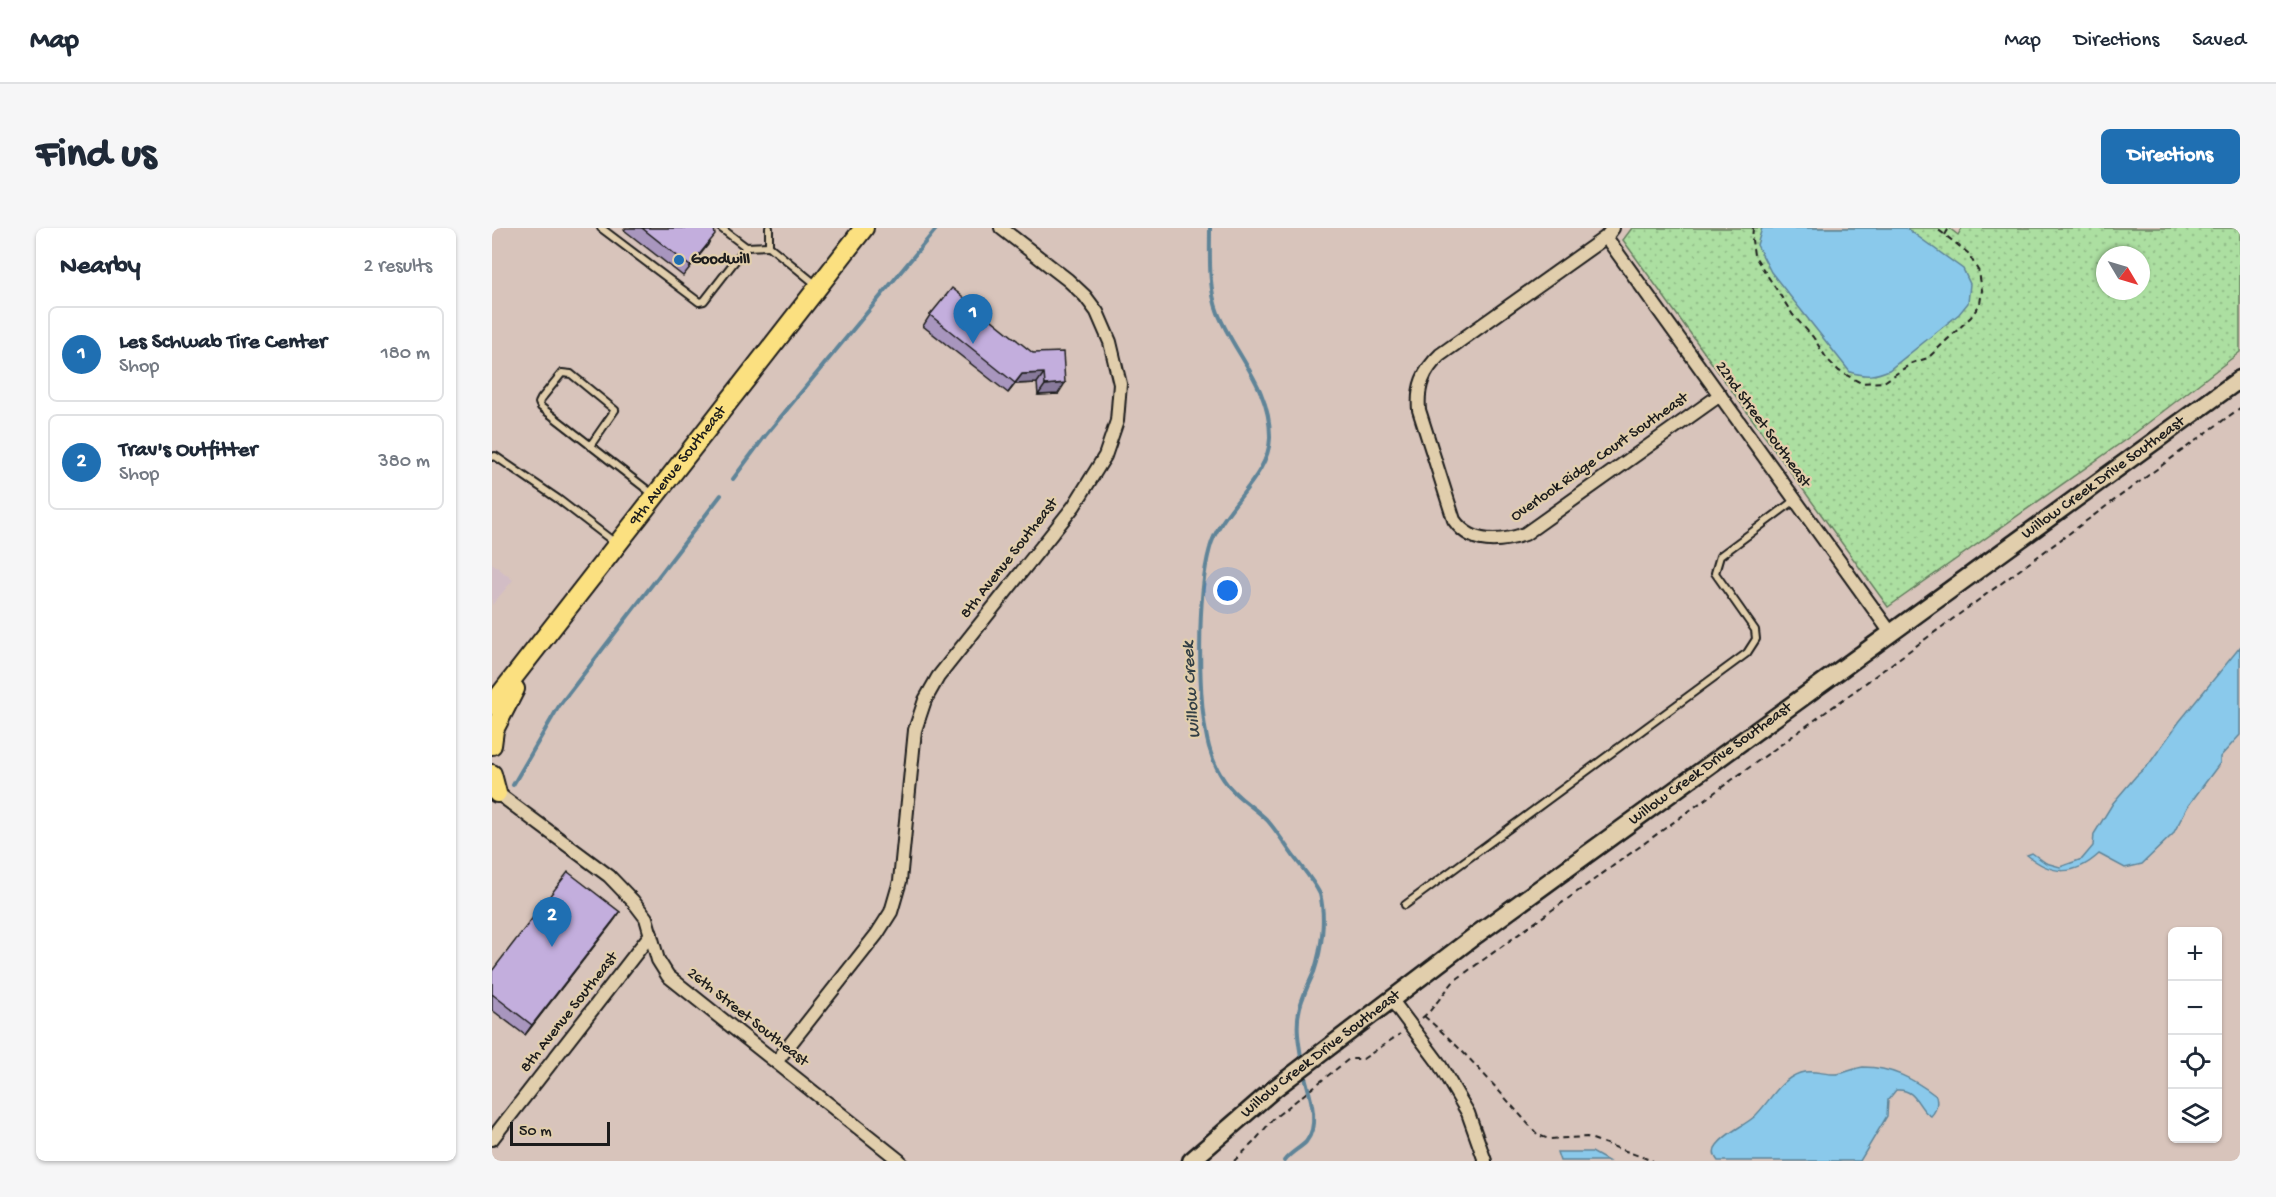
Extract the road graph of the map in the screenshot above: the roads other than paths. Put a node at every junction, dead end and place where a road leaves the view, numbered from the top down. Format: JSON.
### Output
{"nodes":[{"id":1,"x":601,"y":228,"type":"edge"},
{"id":2,"x":721,"y":228,"type":"edge"},
{"id":3,"x":769,"y":228,"type":"edge"},
{"id":4,"x":864,"y":228,"type":"edge"},
{"id":5,"x":1001,"y":228,"type":"edge"},
{"id":6,"x":1609,"y":232,"type":"edge"},
{"id":7,"x":769,"y":246,"type":"junction"},
{"id":8,"x":746,"y":247,"type":"junction"},
{"id":9,"x":818,"y":286,"type":"junction"},
{"id":10,"x":2240,"y":379,"type":"edge"},
{"id":11,"x":1720,"y":395,"type":"junction"},
{"id":12,"x":590,"y":446,"type":"junction"},
{"id":13,"x":492,"y":457,"type":"edge"},
{"id":14,"x":655,"y":495,"type":"junction"},
{"id":15,"x":1795,"y":500,"type":"junction"},
{"id":16,"x":617,"y":544,"type":"junction"},
{"id":17,"x":1891,"y":633,"type":"junction"},
{"id":18,"x":537,"y":648,"type":"junction"},
{"id":19,"x":492,"y":705,"type":"edge"},
{"id":20,"x":492,"y":745,"type":"edge"},
{"id":21,"x":492,"y":774,"type":"edge"},
{"id":22,"x":494,"y":791,"type":"edge"},
{"id":23,"x":1406,"y":905,"type":"dead end"},
{"id":24,"x":651,"y":934,"type":"junction"},
{"id":25,"x":1391,"y":999,"type":"junction"},
{"id":26,"x":776,"y":1062,"type":"junction"},
{"id":27,"x":492,"y":1139,"type":"edge"},
{"id":28,"x":900,"y":1161,"type":"edge"},
{"id":29,"x":1191,"y":1161,"type":"edge"},
{"id":30,"x":1485,"y":1161,"type":"edge"}],
"edges":[{"from":1,"to":8,"type":"lane"},
{"from":2,"to":8,"type":"lane"},
{"from":3,"to":7,"type":"lane"},
{"from":4,"to":9,"type":"main road","name":"9th Avenue Southeast"},
{"from":5,"to":26,"type":"street","name":"8th Avenue Southeast"},
{"from":6,"to":11,"type":"street","name":"22nd Street Southeast"},
{"from":6,"to":11,"type":"street","name":"Overlook Ridge Court Southeast"},
{"from":7,"to":8,"type":"lane"},
{"from":7,"to":9,"type":"lane"},
{"from":9,"to":14,"type":"main road","name":"9th Avenue Southeast"},
{"from":10,"to":17,"type":"main road","name":"Willow Creek Drive Southeast"},
{"from":11,"to":15,"type":"street","name":"22nd Street Southeast"},
{"from":12,"to":12,"type":"lane"},
{"from":12,"to":14,"type":"lane"},
{"from":13,"to":16,"type":"lane"},
{"from":14,"to":16,"type":"main road","name":"9th Avenue Southeast"},
{"from":15,"to":17,"type":"street","name":"22nd Street Southeast"},
{"from":15,"to":23,"type":"lane"},
{"from":16,"to":18,"type":"main road","name":"9th Avenue Southeast"},
{"from":17,"to":25,"type":"main road","name":"Willow Creek Drive Southeast"},
{"from":18,"to":19,"type":"main road","name":"9th Avenue Southeast"},
{"from":18,"to":20,"type":"main road"},
{"from":21,"to":22,"type":"main road"},
{"from":22,"to":24,"type":"street","name":"26th Street Southeast"},
{"from":24,"to":26,"type":"street","name":"26th Street Southeast"},
{"from":24,"to":27,"type":"street","name":"8th Avenue Southeast"},
{"from":25,"to":29,"type":"main road","name":"Willow Creek Drive Southeast"},
{"from":25,"to":30,"type":"street"},
{"from":26,"to":28,"type":"street","name":"26th Street Southeast"}]}
